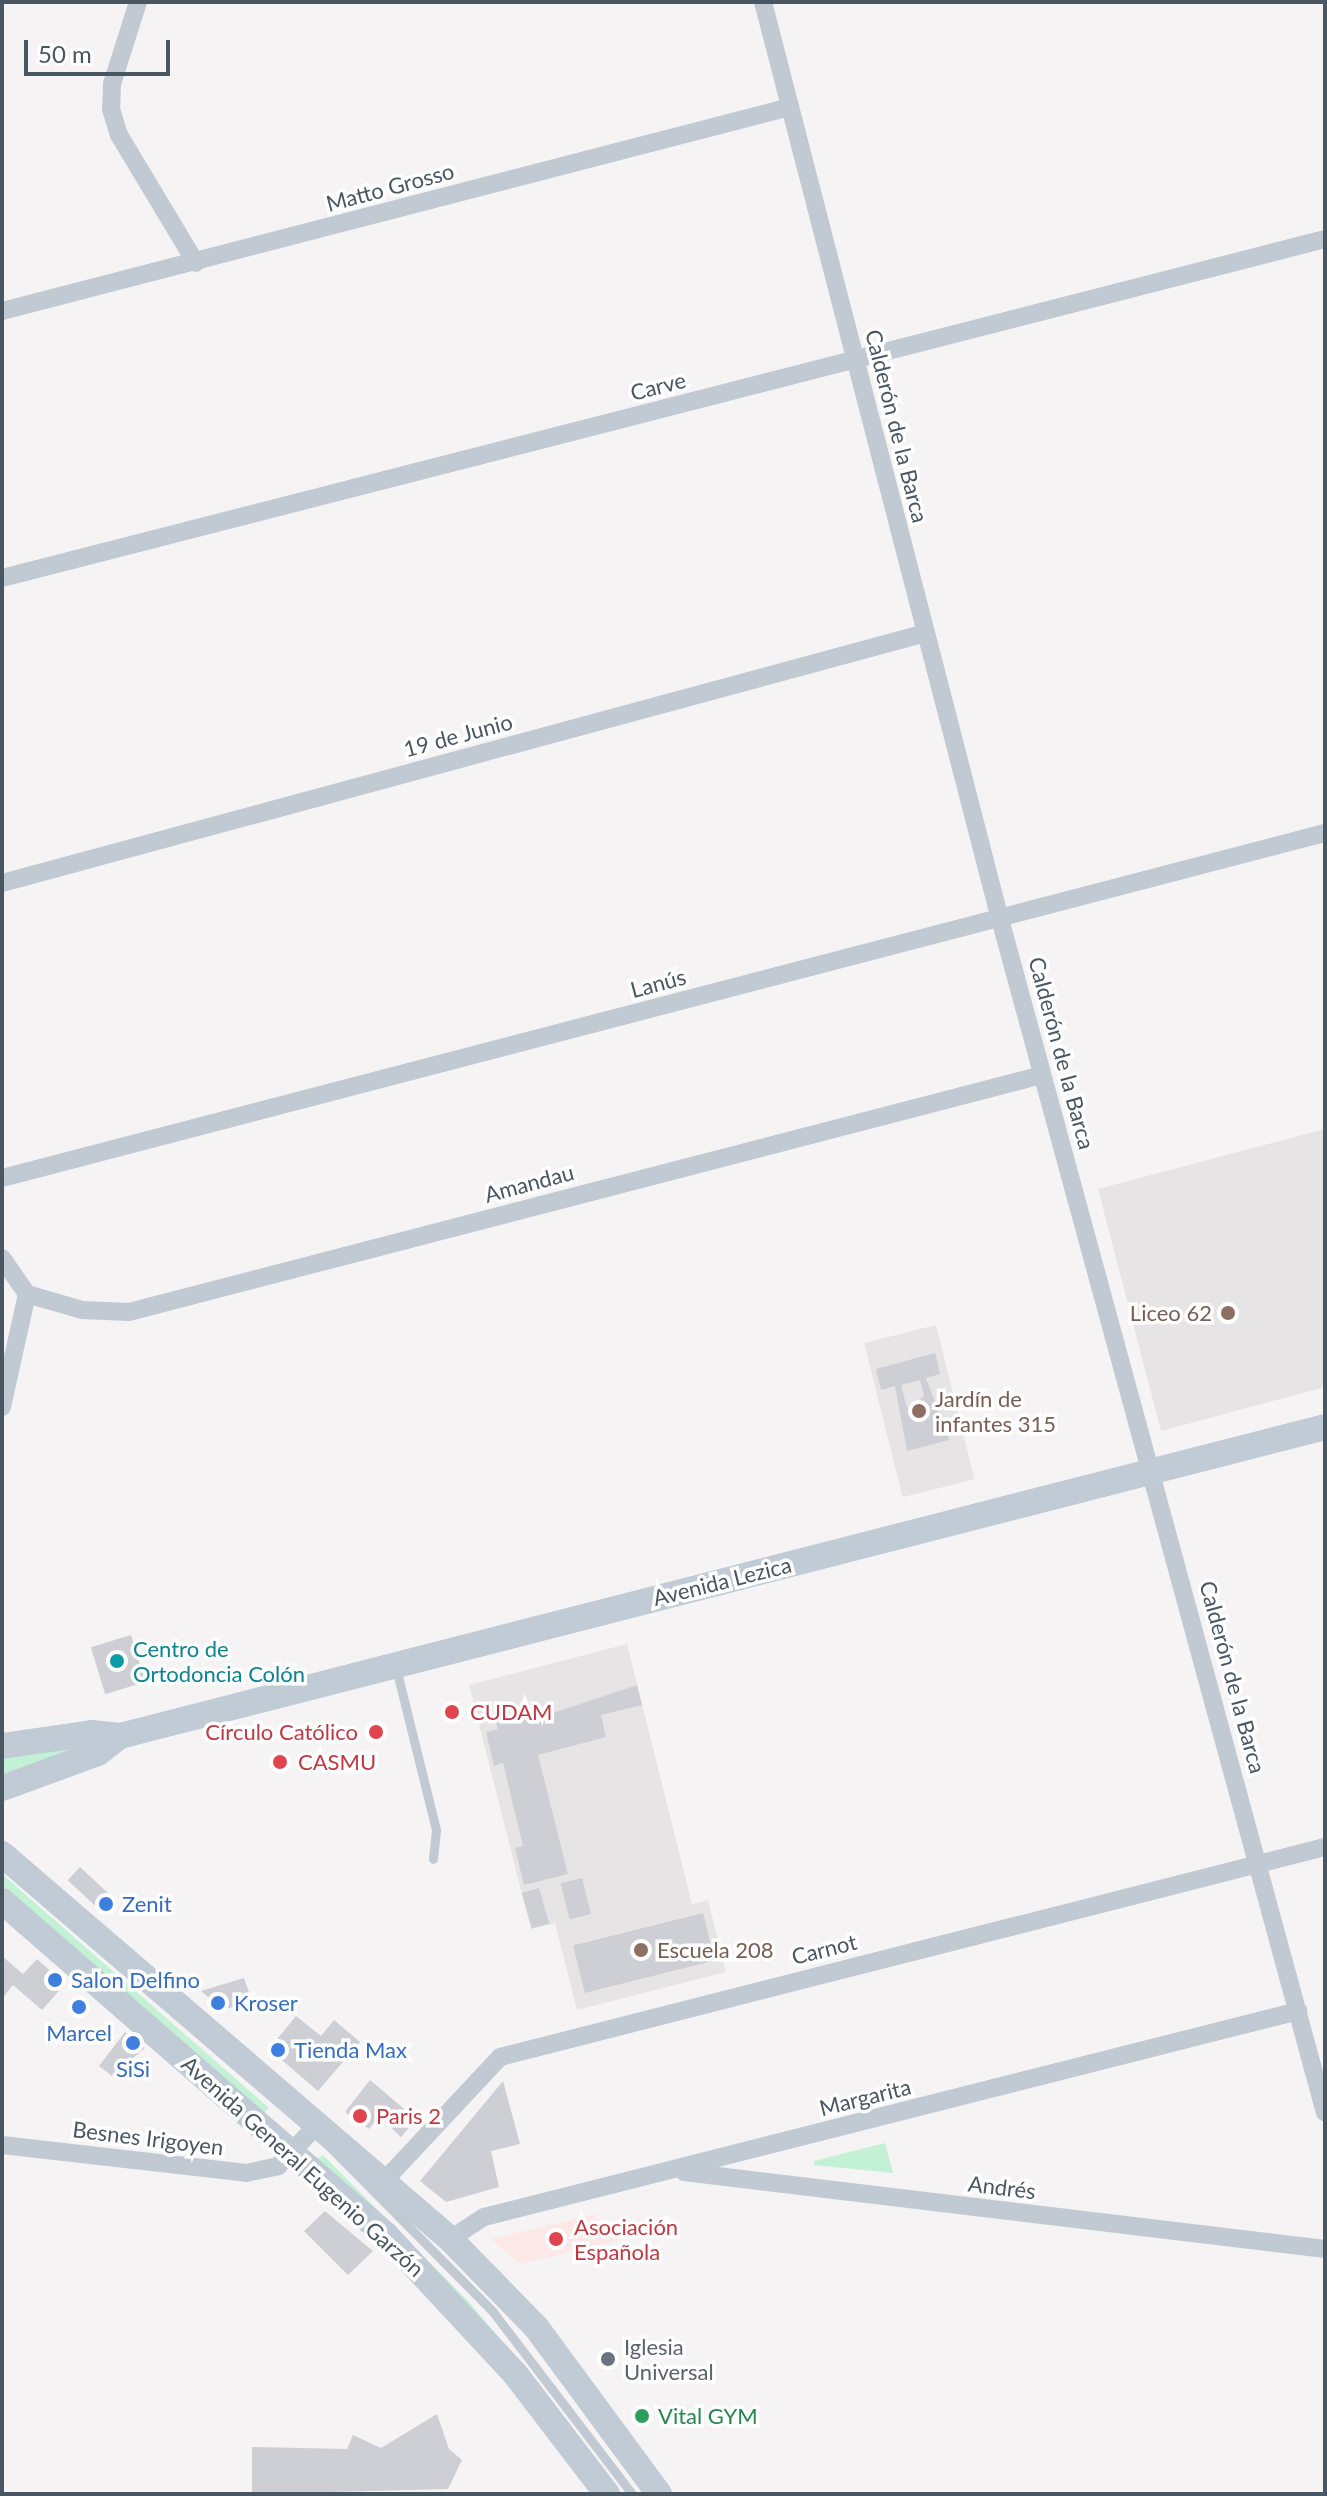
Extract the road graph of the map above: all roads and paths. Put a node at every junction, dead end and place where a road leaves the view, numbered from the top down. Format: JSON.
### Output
{"nodes":[{"id":1,"x":138,"y":2,"type":"edge"},
{"id":2,"x":763,"y":2,"type":"edge"},
{"id":3,"x":790,"y":107,"type":"junction"},
{"id":4,"x":1325,"y":239,"type":"edge"},
{"id":5,"x":196,"y":263,"type":"junction"},
{"id":6,"x":2,"y":311,"type":"edge"},
{"id":7,"x":855,"y":361,"type":"junction"},
{"id":8,"x":2,"y":578,"type":"edge"},
{"id":9,"x":926,"y":633,"type":"junction"},
{"id":10,"x":1325,"y":833,"type":"edge"},
{"id":11,"x":2,"y":883,"type":"edge"},
{"id":12,"x":1000,"y":919,"type":"junction"},
{"id":13,"x":1042,"y":1075,"type":"junction"},
{"id":14,"x":2,"y":1178,"type":"edge"},
{"id":15,"x":2,"y":1258,"type":"edge"},
{"id":16,"x":27,"y":1294,"type":"junction"},
{"id":17,"x":2,"y":1407,"type":"edge"},
{"id":18,"x":1325,"y":1427,"type":"edge"},
{"id":19,"x":1154,"y":1472,"type":"junction"},
{"id":20,"x":395,"y":1664,"type":"junction"},
{"id":21,"x":120,"y":1736,"type":"junction"},
{"id":22,"x":2,"y":1746,"type":"edge"},
{"id":23,"x":2,"y":1788,"type":"edge"},
{"id":24,"x":1325,"y":1847,"type":"edge"},
{"id":25,"x":2,"y":1854,"type":"edge"},
{"id":26,"x":433,"y":1859,"type":"dead end"},
{"id":27,"x":1258,"y":1863,"type":"junction"},
{"id":28,"x":2,"y":1901,"type":"edge"},
{"id":29,"x":1298,"y":2011,"type":"junction"},
{"id":30,"x":1325,"y":2113,"type":"edge"},
{"id":31,"x":317,"y":2125,"type":"junction"},
{"id":32,"x":2,"y":2145,"type":"edge"},
{"id":33,"x":293,"y":2154,"type":"junction"},
{"id":34,"x":673,"y":2170,"type":"junction"},
{"id":35,"x":385,"y":2180,"type":"junction"},
{"id":36,"x":450,"y":2239,"type":"junction"},
{"id":37,"x":1325,"y":2249,"type":"edge"},
{"id":38,"x":607,"y":2494,"type":"edge"},
{"id":39,"x":632,"y":2494,"type":"edge"},
{"id":40,"x":659,"y":2494,"type":"edge"}],
"edges":[{"from":1,"to":5,"type":"street"},
{"from":2,"to":3,"type":"street","name":"Calderón de la Barca"},
{"from":3,"to":5,"type":"street","name":"Matto Grosso"},
{"from":3,"to":7,"type":"street","name":"Calderón de la Barca"},
{"from":4,"to":7,"type":"street","name":"Carve"},
{"from":5,"to":6,"type":"street","name":"Matto Grosso"},
{"from":7,"to":8,"type":"street","name":"Carve"},
{"from":7,"to":9,"type":"street","name":"Calderón de la Barca"},
{"from":9,"to":11,"type":"street","name":"19 de Junio"},
{"from":9,"to":12,"type":"street","name":"Calderón de la Barca"},
{"from":10,"to":12,"type":"street","name":"Lanús"},
{"from":12,"to":13,"type":"street","name":"Calderón de la Barca"},
{"from":12,"to":14,"type":"street","name":"Lanús"},
{"from":13,"to":16,"type":"street","name":"Amandau"},
{"from":13,"to":19,"type":"street","name":"Calderón de la Barca"},
{"from":15,"to":16,"type":"street"},
{"from":16,"to":17,"type":"street"},
{"from":18,"to":19,"type":"main road","name":"Avenida Lezica"},
{"from":19,"to":20,"type":"main road","name":"Avenida Lezica"},
{"from":19,"to":27,"type":"street","name":"Calderón de la Barca"},
{"from":20,"to":21,"type":"main road","name":"Avenida Lezica"},
{"from":20,"to":26,"type":"lane"},
{"from":21,"to":22,"type":"main road","name":"Avenida Lezica"},
{"from":21,"to":23,"type":"main road","name":"Avenida Lezica"},
{"from":24,"to":27,"type":"street","name":"Carnot"},
{"from":25,"to":31,"type":"main road","name":"Avenida General Eugenio Garzón"},
{"from":27,"to":29,"type":"street","name":"Calderón de la Barca"},
{"from":27,"to":35,"type":"street","name":"Carnot"},
{"from":28,"to":33,"type":"main road","name":"Avenida General Eugenio Garzón"},
{"from":29,"to":30,"type":"street","name":"Calderón de la Barca"},
{"from":29,"to":34,"type":"street","name":"Margarita"},
{"from":31,"to":33,"type":"street","name":"Besnes Irigoyen"},
{"from":31,"to":35,"type":"main road","name":"Avenida General Eugenio Garzón"},
{"from":31,"to":39,"type":"lane","name":"Avenida General Eugenio Garzón"},
{"from":32,"to":33,"type":"street","name":"Besnes Irigoyen"},
{"from":33,"to":38,"type":"main road","name":"Avenida General Eugenio Garzón"},
{"from":34,"to":36,"type":"street","name":"Margarita"},
{"from":34,"to":37,"type":"street","name":"Andrés"},
{"from":35,"to":36,"type":"main road","name":"Avenida General Eugenio Garzón"},
{"from":36,"to":40,"type":"main road","name":"Avenida General Eugenio Garzón"}]}
